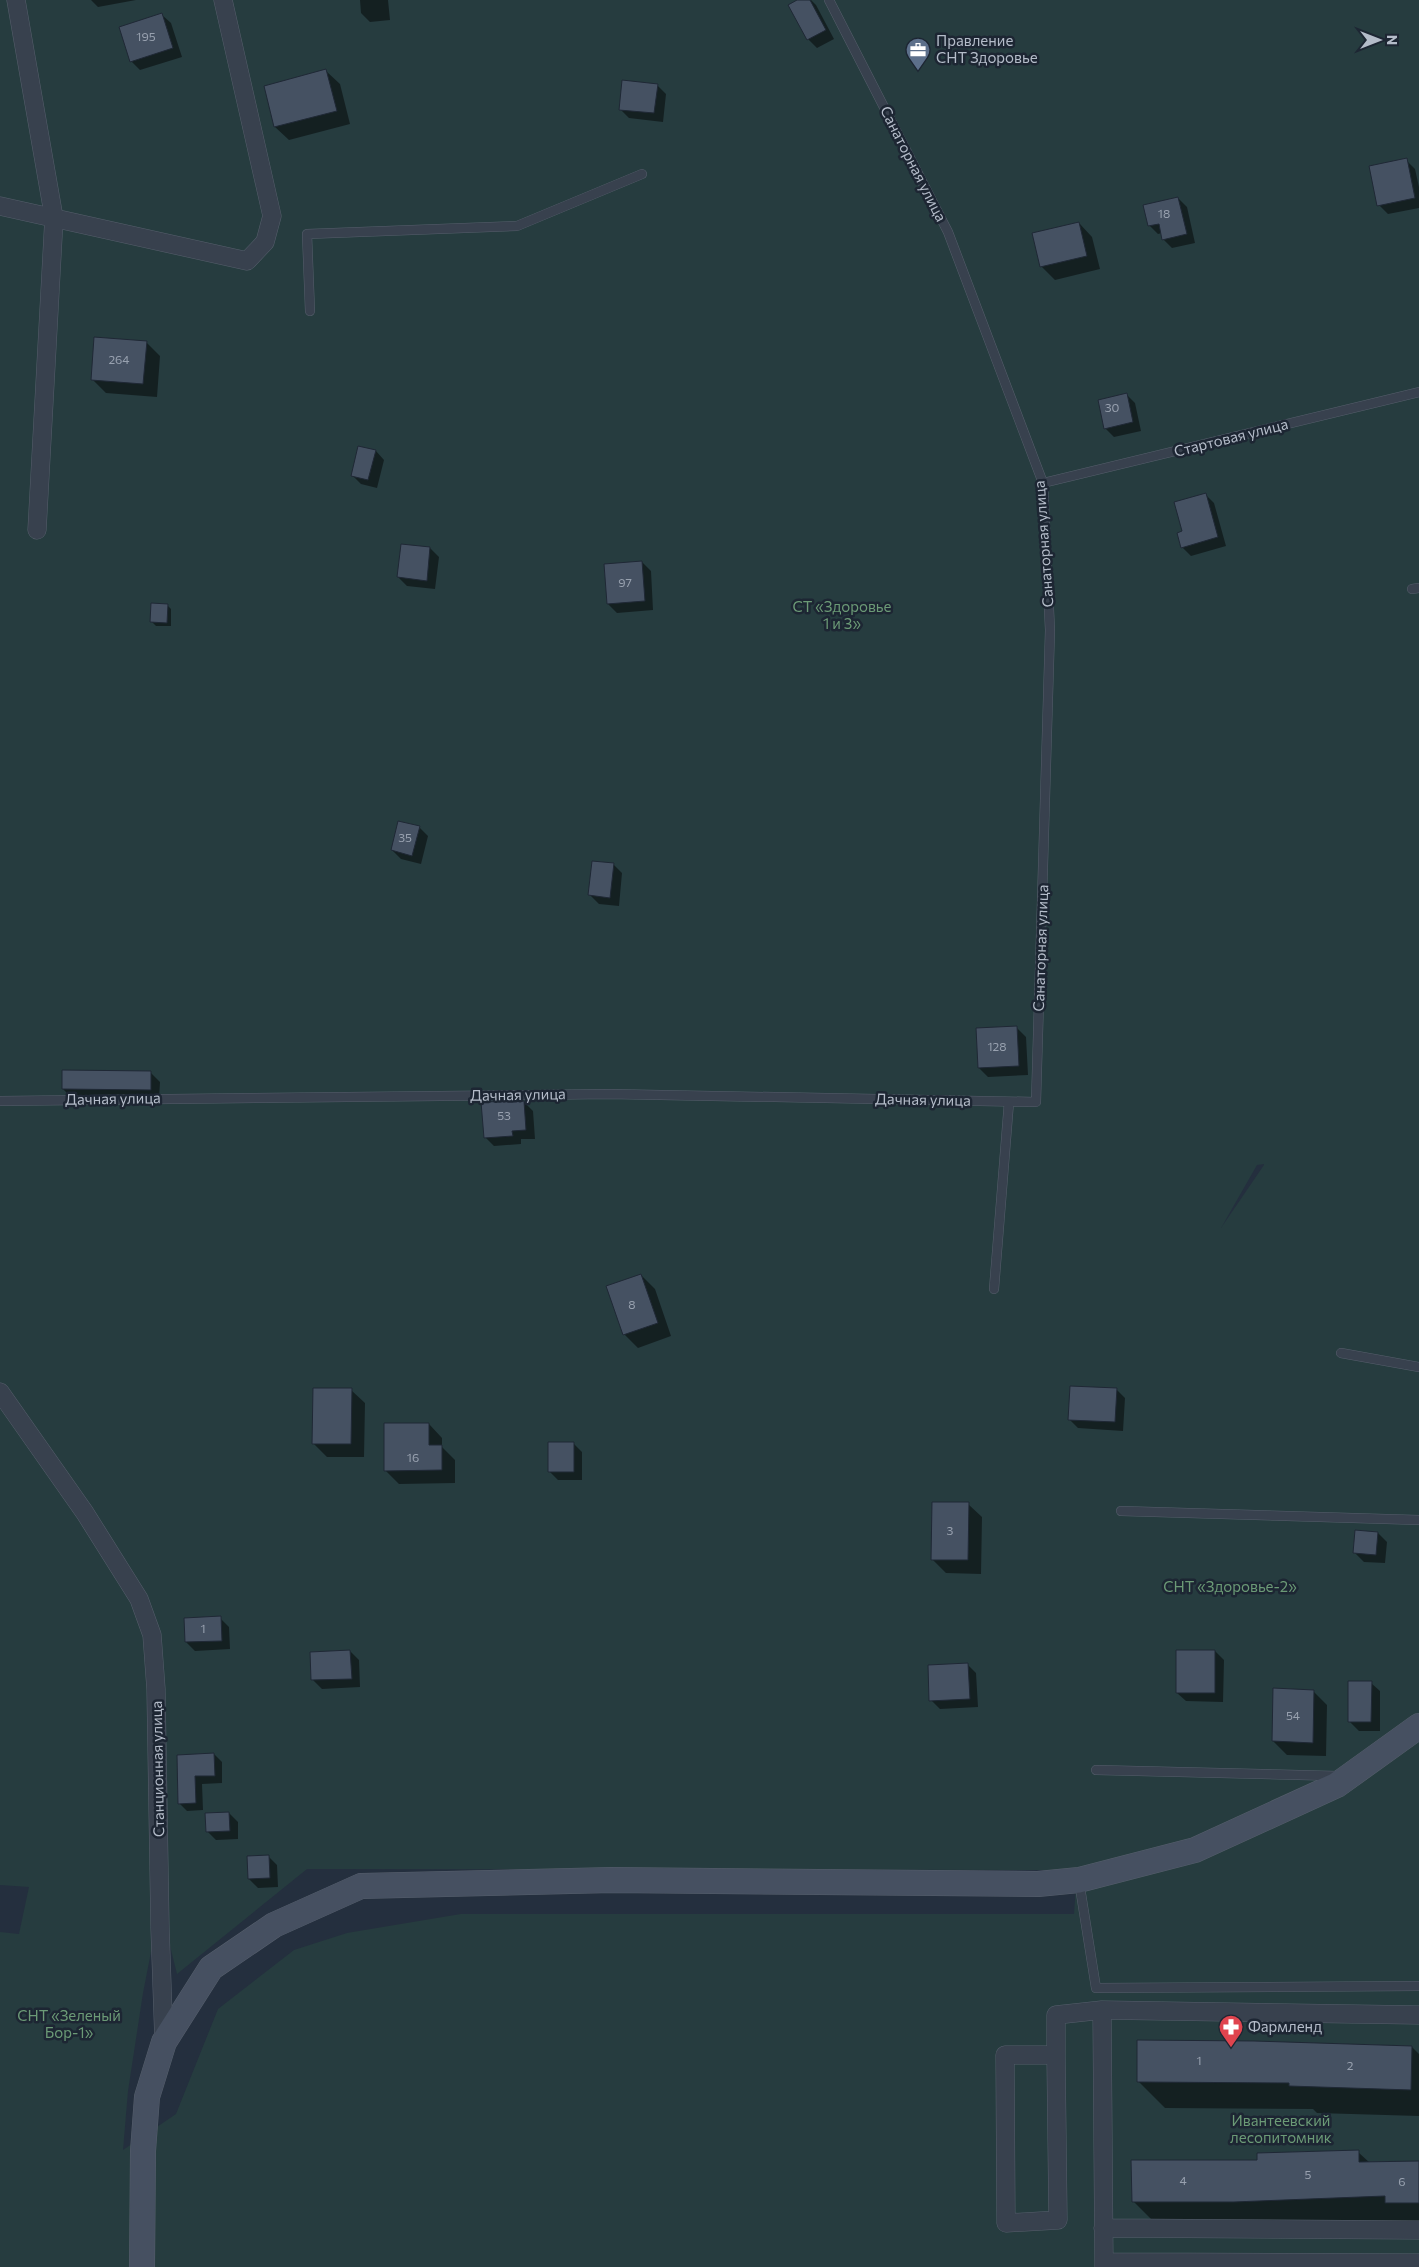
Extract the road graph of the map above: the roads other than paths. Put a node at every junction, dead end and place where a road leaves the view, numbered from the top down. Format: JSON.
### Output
{"nodes":[{"id":1,"x":16,"y":0,"type":"edge"},
{"id":2,"x":223,"y":0,"type":"edge"},
{"id":3,"x":828,"y":0,"type":"edge"},
{"id":4,"x":642,"y":174,"type":"dead end"},
{"id":5,"x":0,"y":206,"type":"edge"},
{"id":6,"x":54,"y":218,"type":"junction"},
{"id":7,"x":310,"y":311,"type":"dead end"},
{"id":8,"x":1419,"y":392,"type":"edge"},
{"id":9,"x":1043,"y":483,"type":"junction"},
{"id":10,"x":37,"y":530,"type":"dead end"},
{"id":11,"x":0,"y":1101,"type":"edge"},
{"id":12,"x":1009,"y":1102,"type":"junction"},
{"id":13,"x":1036,"y":1102,"type":"joint"},
{"id":14,"x":994,"y":1290,"type":"dead end"},
{"id":15,"x":1341,"y":1353,"type":"dead end"},
{"id":16,"x":1419,"y":1367,"type":"edge"},
{"id":17,"x":0,"y":1392,"type":"edge"},
{"id":18,"x":1121,"y":1511,"type":"dead end"},
{"id":19,"x":1419,"y":1520,"type":"edge"},
{"id":20,"x":1416,"y":1731,"type":"edge"},
{"id":21,"x":1096,"y":1770,"type":"dead end"},
{"id":22,"x":1350,"y":1777,"type":"junction"},
{"id":23,"x":1079,"y":1880,"type":"junction"},
{"id":24,"x":1419,"y":1986,"type":"edge"},
{"id":25,"x":1102,"y":2010,"type":"junction"},
{"id":26,"x":1419,"y":2015,"type":"edge"},
{"id":27,"x":164,"y":2042,"type":"junction"},
{"id":28,"x":1056,"y":2055,"type":"junction"},
{"id":29,"x":1103,"y":2228,"type":"junction"},
{"id":30,"x":1419,"y":2230,"type":"edge"},
{"id":31,"x":1419,"y":2264,"type":"edge"},
{"id":32,"x":1104,"y":2265,"type":"edge"},
{"id":33,"x":142,"y":2267,"type":"edge"}],
"edges":[{"from":1,"to":6,"type":"street"},
{"from":2,"to":6,"type":"street"},
{"from":3,"to":9,"type":"lane","name":"Санаторная улица"},
{"from":4,"to":7,"type":"lane"},
{"from":5,"to":6,"type":"street"},
{"from":6,"to":10,"type":"street"},
{"from":8,"to":9,"type":"lane","name":"Стартовая улица"},
{"from":9,"to":13,"type":"lane","name":"Санаторная улица"},
{"from":11,"to":12,"type":"lane","name":"Дачная улица"},
{"from":12,"to":13,"type":"lane","name":"Дачная улица"},
{"from":12,"to":14,"type":"lane"},
{"from":15,"to":16,"type":"lane"},
{"from":17,"to":27,"type":"street","name":"Станционная улица"},
{"from":18,"to":19,"type":"lane"},
{"from":20,"to":22,"type":"main road"},
{"from":21,"to":22,"type":"lane"},
{"from":22,"to":23,"type":"main road"},
{"from":23,"to":24,"type":"lane"},
{"from":23,"to":27,"type":"main road"},
{"from":25,"to":26,"type":"street"},
{"from":25,"to":28,"type":"street"},
{"from":25,"to":29,"type":"street"},
{"from":27,"to":33,"type":"main road"},
{"from":28,"to":28,"type":"street"},
{"from":29,"to":30,"type":"street"},
{"from":29,"to":32,"type":"street"},
{"from":31,"to":32,"type":"street"}]}
